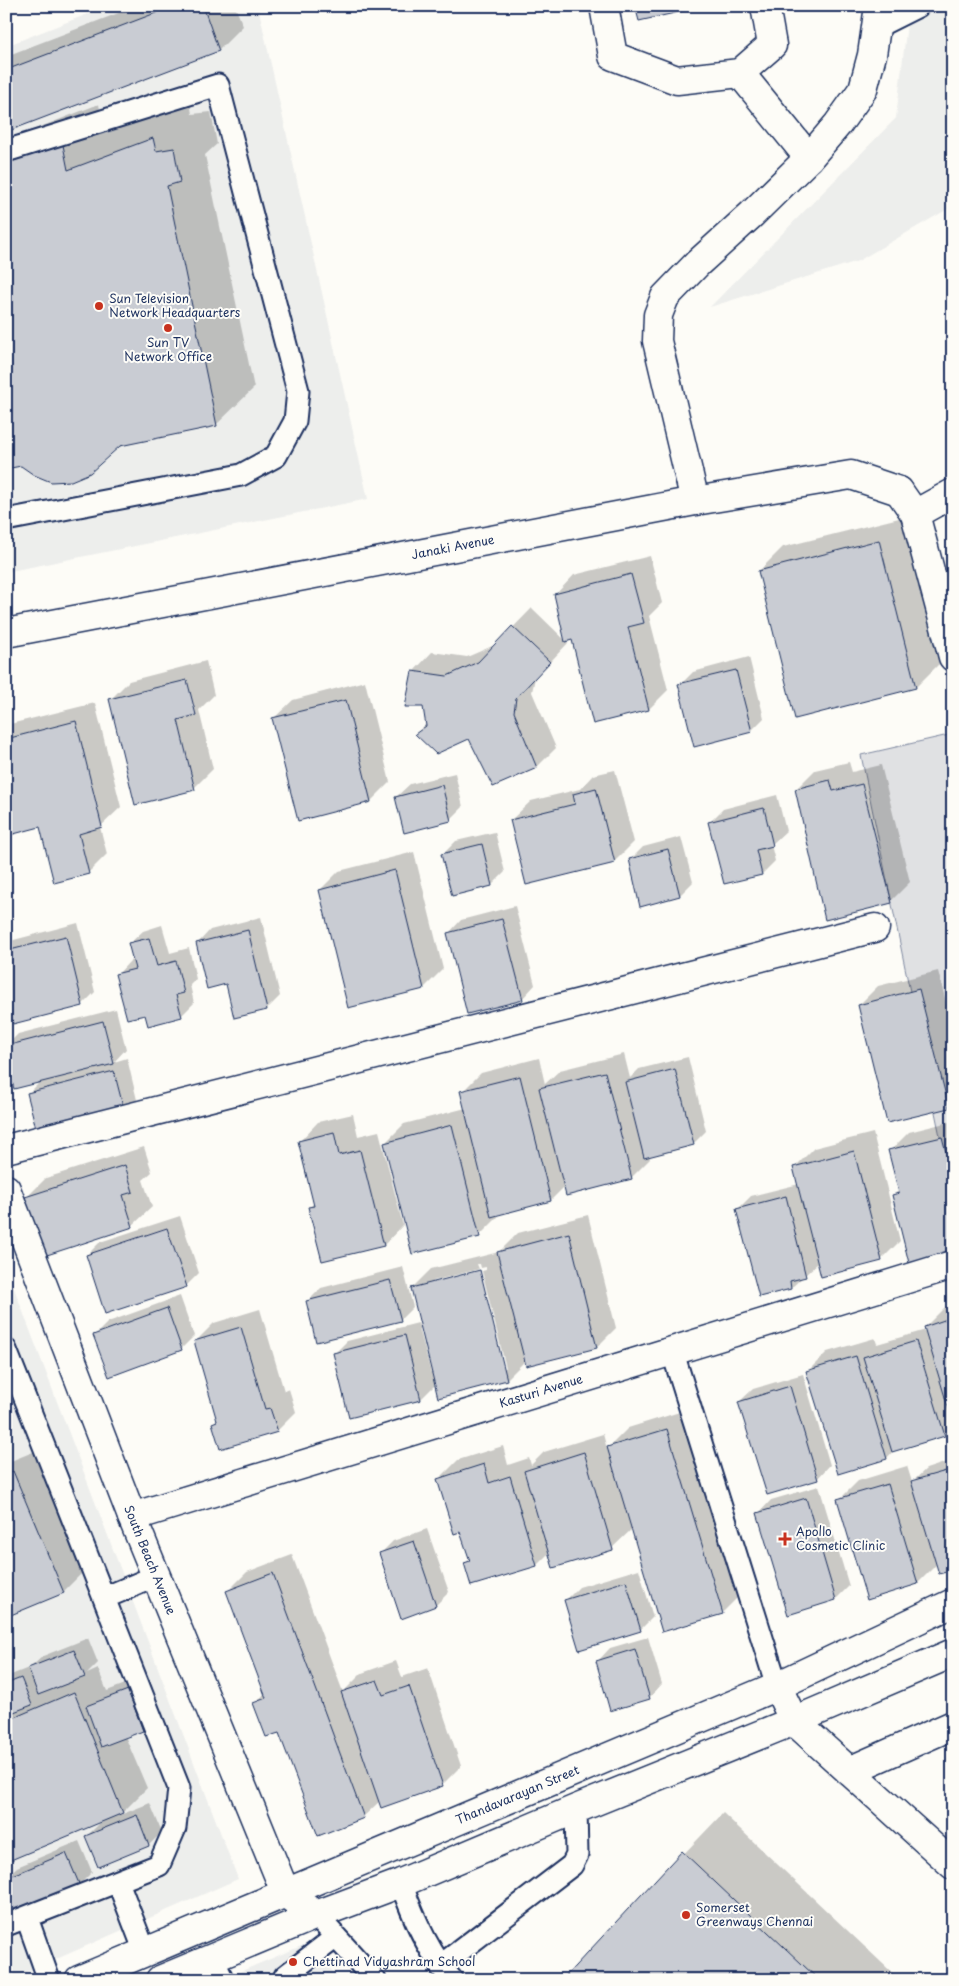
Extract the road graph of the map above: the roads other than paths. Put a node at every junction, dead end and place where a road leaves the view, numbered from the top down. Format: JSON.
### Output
{"nodes":[{"id":1,"x":604,"y":6,"type":"edge"},
{"id":2,"x":765,"y":6,"type":"edge"},
{"id":3,"x":918,"y":6,"type":"edge"},
{"id":4,"x":877,"y":17,"type":"edge"},
{"id":5,"x":740,"y":73,"type":"junction"},
{"id":6,"x":6,"y":151,"type":"edge"},
{"id":7,"x":809,"y":158,"type":"junction"},
{"id":8,"x":953,"y":493,"type":"edge"},
{"id":9,"x":695,"y":501,"type":"junction"},
{"id":10,"x":915,"y":514,"type":"junction"},
{"id":11,"x":6,"y":520,"type":"edge"},
{"id":12,"x":6,"y":633,"type":"edge"},
{"id":13,"x":953,"y":658,"type":"edge"},
{"id":14,"x":874,"y":928,"type":"dead end"},
{"id":15,"x":6,"y":1149,"type":"edge"},
{"id":16,"x":6,"y":1190,"type":"edge"},
{"id":17,"x":949,"y":1266,"type":"dead end"},
{"id":18,"x":6,"y":1350,"type":"edge"},
{"id":19,"x":672,"y":1350,"type":"junction"},
{"id":20,"x":132,"y":1517,"type":"junction"},
{"id":21,"x":156,"y":1576,"type":"junction"},
{"id":22,"x":104,"y":1598,"type":"junction"},
{"id":23,"x":953,"y":1603,"type":"edge"},
{"id":24,"x":953,"y":1653,"type":"edge"},
{"id":25,"x":777,"y":1686,"type":"junction"},
{"id":26,"x":794,"y":1721,"type":"junction"},
{"id":27,"x":946,"y":1736,"type":"edge"},
{"id":28,"x":849,"y":1771,"type":"junction"},
{"id":29,"x":576,"y":1809,"type":"junction"},
{"id":30,"x":953,"y":1865,"type":"edge"},
{"id":31,"x":118,"y":1882,"type":"junction"},
{"id":32,"x":401,"y":1883,"type":"junction"},
{"id":33,"x":286,"y":1894,"type":"junction"},
{"id":34,"x":316,"y":1915,"type":"junction"},
{"id":35,"x":27,"y":1918,"type":"junction"},
{"id":36,"x":6,"y":1925,"type":"edge"},
{"id":37,"x":336,"y":1937,"type":"junction"},
{"id":38,"x":145,"y":1952,"type":"junction"},
{"id":39,"x":218,"y":1969,"type":"edge"},
{"id":40,"x":446,"y":1973,"type":"edge"},
{"id":41,"x":285,"y":1976,"type":"dead end"},
{"id":42,"x":49,"y":1980,"type":"edge"},
{"id":43,"x":80,"y":1980,"type":"edge"},
{"id":44,"x":160,"y":1980,"type":"edge"},
{"id":45,"x":375,"y":1980,"type":"edge"}],
"edges":[{"from":1,"to":5,"type":"street"},
{"from":2,"to":5,"type":"street"},
{"from":3,"to":4,"type":"lane"},
{"from":4,"to":7,"type":"street"},
{"from":5,"to":7,"type":"street"},
{"from":6,"to":11,"type":"lane"},
{"from":7,"to":9,"type":"street"},
{"from":8,"to":10,"type":"street"},
{"from":9,"to":10,"type":"street","name":"Janaki Avenue"},
{"from":9,"to":12,"type":"street","name":"Janaki Avenue"},
{"from":10,"to":13,"type":"street"},
{"from":14,"to":15,"type":"street"},
{"from":16,"to":20,"type":"street","name":"South Beach Avenue"},
{"from":17,"to":19,"type":"street","name":"Kasturi Avenue"},
{"from":18,"to":22,"type":"lane"},
{"from":19,"to":20,"type":"street","name":"Kasturi Avenue"},
{"from":19,"to":25,"type":"lane"},
{"from":20,"to":21,"type":"street","name":"South Beach Avenue"},
{"from":21,"to":22,"type":"lane"},
{"from":21,"to":33,"type":"street","name":"South Beach Avenue"},
{"from":22,"to":31,"type":"lane"},
{"from":23,"to":25,"type":"street","name":"Thandavarayan Street"},
{"from":24,"to":26,"type":"street"},
{"from":25,"to":26,"type":"street"},
{"from":25,"to":33,"type":"street","name":"Thandavarayan Street"},
{"from":26,"to":28,"type":"street"},
{"from":26,"to":29,"type":"street"},
{"from":27,"to":28,"type":"street"},
{"from":28,"to":30,"type":"street"},
{"from":29,"to":32,"type":"street"},
{"from":29,"to":40,"type":"lane"},
{"from":31,"to":35,"type":"lane"},
{"from":31,"to":38,"type":"lane"},
{"from":32,"to":34,"type":"street"},
{"from":32,"to":40,"type":"lane"},
{"from":33,"to":34,"type":"street"},
{"from":33,"to":38,"type":"street","name":"Thandavarayan Street"},
{"from":34,"to":37,"type":"lane"},
{"from":34,"to":39,"type":"street"},
{"from":35,"to":36,"type":"lane"},
{"from":35,"to":42,"type":"lane"},
{"from":37,"to":41,"type":"lane"},
{"from":37,"to":45,"type":"lane"},
{"from":38,"to":43,"type":"street","name":"Thandavarayan Street"},
{"from":39,"to":44,"type":"street"}]}
